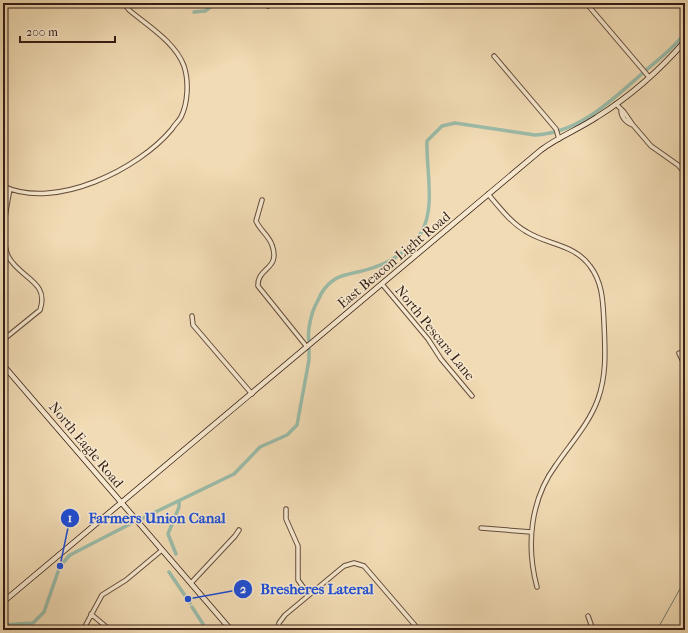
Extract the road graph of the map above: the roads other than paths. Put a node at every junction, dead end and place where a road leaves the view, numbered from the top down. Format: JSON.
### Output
{"nodes":[{"id":1,"x":124,"y":3,"type":"edge"},
{"id":2,"x":272,"y":3,"type":"edge"},
{"id":3,"x":586,"y":3,"type":"edge"},
{"id":4,"x":268,"y":6,"type":"dead end"},
{"id":5,"x":685,"y":41,"type":"edge"},
{"id":6,"x":494,"y":56,"type":"dead end"},
{"id":7,"x":649,"y":77,"type":"junction"},
{"id":8,"x":616,"y":104,"type":"junction"},
{"id":9,"x":559,"y":139,"type":"junction"},
{"id":10,"x":685,"y":173,"type":"edge"},
{"id":11,"x":3,"y":186,"type":"edge"},
{"id":12,"x":10,"y":189,"type":"junction"},
{"id":13,"x":488,"y":194,"type":"junction"},
{"id":14,"x":262,"y":200,"type":"dead end"},
{"id":15,"x":382,"y":284,"type":"junction"},
{"id":16,"x":192,"y":316,"type":"dead end"},
{"id":17,"x":3,"y":340,"type":"edge"},
{"id":18,"x":307,"y":347,"type":"junction"},
{"id":19,"x":679,"y":352,"type":"dead end"},
{"id":20,"x":3,"y":365,"type":"edge"},
{"id":21,"x":685,"y":366,"type":"edge"},
{"id":22,"x":252,"y":394,"type":"junction"},
{"id":23,"x":472,"y":396,"type":"dead end"},
{"id":24,"x":121,"y":503,"type":"junction"},
{"id":25,"x":286,"y":509,"type":"dead end"},
{"id":26,"x":481,"y":528,"type":"dead end"},
{"id":27,"x":239,"y":530,"type":"dead end"},
{"id":28,"x":531,"y":532,"type":"junction"},
{"id":29,"x":162,"y":550,"type":"junction"},
{"id":30,"x":191,"y":583,"type":"junction"},
{"id":31,"x":537,"y":586,"type":"dead end"},
{"id":32,"x":309,"y":595,"type":"junction"},
{"id":33,"x":3,"y":602,"type":"edge"},
{"id":34,"x":91,"y":614,"type":"junction"},
{"id":35,"x":588,"y":616,"type":"dead end"},
{"id":36,"x":83,"y":630,"type":"edge"},
{"id":37,"x":110,"y":630,"type":"edge"},
{"id":38,"x":231,"y":630,"type":"edge"},
{"id":39,"x":279,"y":630,"type":"edge"},
{"id":40,"x":418,"y":630,"type":"edge"},
{"id":41,"x":593,"y":630,"type":"edge"}],
"edges":[{"from":1,"to":12,"type":"street"},
{"from":2,"to":4,"type":"street"},
{"from":3,"to":7,"type":"street"},
{"from":5,"to":7,"type":"main road","name":"East Beacon Light Road"},
{"from":6,"to":9,"type":"street"},
{"from":7,"to":8,"type":"main road","name":"East Beacon Light Road"},
{"from":8,"to":9,"type":"main road","name":"East Beacon Light Road"},
{"from":8,"to":10,"type":"street"},
{"from":9,"to":13,"type":"main road","name":"East Beacon Light Road"},
{"from":11,"to":12,"type":"street"},
{"from":12,"to":17,"type":"street"},
{"from":13,"to":15,"type":"main road","name":"East Beacon Light Road"},
{"from":13,"to":28,"type":"street"},
{"from":14,"to":18,"type":"street"},
{"from":15,"to":18,"type":"main road","name":"East Beacon Light Road"},
{"from":15,"to":23,"type":"street","name":"North Pescara Lane"},
{"from":16,"to":22,"type":"street"},
{"from":18,"to":22,"type":"main road","name":"East Beacon Light Road"},
{"from":19,"to":21,"type":"street"},
{"from":20,"to":24,"type":"main road","name":"North Eagle Road"},
{"from":22,"to":24,"type":"main road","name":"East Beacon Light Road"},
{"from":24,"to":29,"type":"main road","name":"North Eagle Road"},
{"from":24,"to":33,"type":"main road","name":"East Beacon Light Road"},
{"from":25,"to":32,"type":"street"},
{"from":26,"to":28,"type":"street"},
{"from":27,"to":30,"type":"street"},
{"from":28,"to":31,"type":"street"},
{"from":29,"to":30,"type":"main road","name":"North Eagle Road"},
{"from":29,"to":34,"type":"street"},
{"from":30,"to":38,"type":"main road","name":"North Eagle Road"},
{"from":32,"to":39,"type":"street"},
{"from":32,"to":40,"type":"street"},
{"from":34,"to":36,"type":"street"},
{"from":34,"to":37,"type":"street"},
{"from":35,"to":41,"type":"street"}]}
